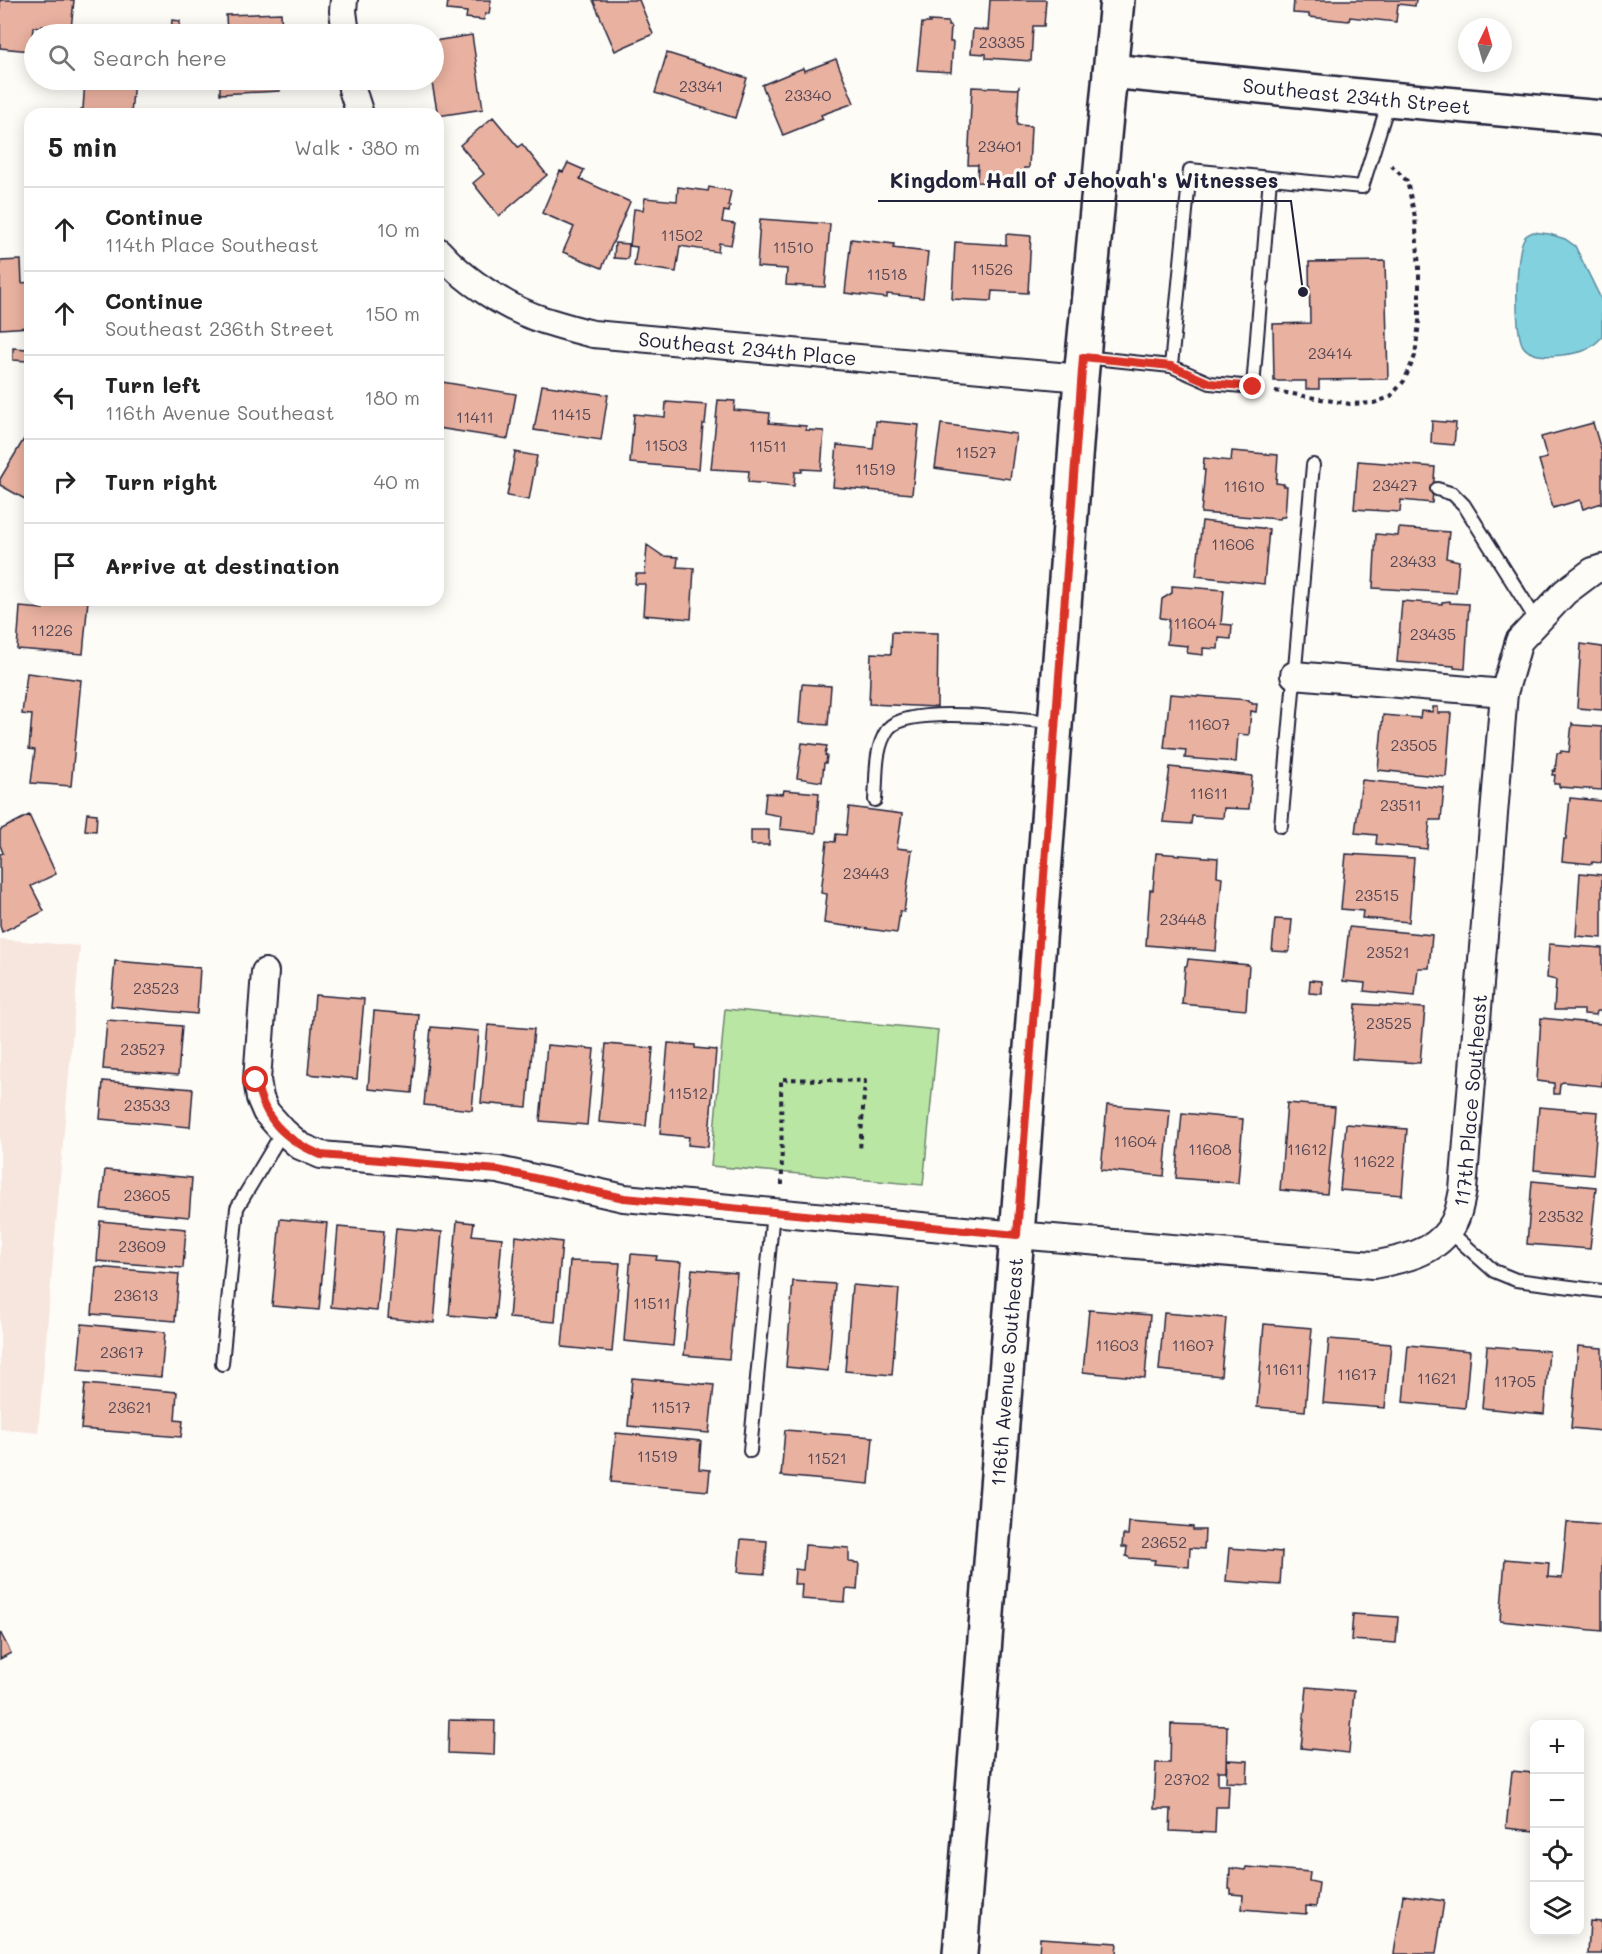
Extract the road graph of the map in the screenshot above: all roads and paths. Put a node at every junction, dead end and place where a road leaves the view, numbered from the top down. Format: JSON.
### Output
{"nodes":[{"id":1,"x":344,"y":0,"type":"edge"},
{"id":2,"x":1117,"y":0,"type":"edge"},
{"id":3,"x":345,"y":24,"type":"edge"},
{"id":4,"x":1110,"y":71,"type":"junction"},
{"id":5,"x":352,"y":90,"type":"edge"},
{"id":6,"x":1389,"y":99,"type":"junction"},
{"id":7,"x":358,"y":108,"type":"edge"},
{"id":8,"x":1602,"y":118,"type":"edge"},
{"id":9,"x":1374,"y":147,"type":"junction"},
{"id":10,"x":1270,"y":178,"type":"junction"},
{"id":11,"x":444,"y":258,"type":"edge"},
{"id":12,"x":1171,"y":366,"type":"junction"},
{"id":13,"x":1082,"y":367,"type":"junction"},
{"id":14,"x":1253,"y":387,"type":"junction"},
{"id":15,"x":1313,"y":465,"type":"dead end"},
{"id":16,"x":1437,"y":489,"type":"dead end"},
{"id":17,"x":1602,"y":568,"type":"edge"},
{"id":18,"x":1538,"y":621,"type":"junction"},
{"id":19,"x":1294,"y":675,"type":"junction"},
{"id":20,"x":1504,"y":693,"type":"junction"},
{"id":21,"x":1055,"y":722,"type":"junction"},
{"id":22,"x":875,"y":800,"type":"dead end"},
{"id":23,"x":1281,"y":826,"type":"dead end"},
{"id":24,"x":265,"y":972,"type":"dead end"},
{"id":25,"x":283,"y":1131,"type":"junction"},
{"id":26,"x":860,"y":1150,"type":"dead end"},
{"id":27,"x":778,"y":1212,"type":"junction"},
{"id":28,"x":1449,"y":1231,"type":"junction"},
{"id":29,"x":1017,"y":1235,"type":"junction"},
{"id":30,"x":1602,"y":1291,"type":"edge"},
{"id":31,"x":222,"y":1364,"type":"dead end"},
{"id":32,"x":750,"y":1451,"type":"dead end"},
{"id":33,"x":960,"y":1954,"type":"edge"}],
"edges":[{"from":1,"to":3,"type":"street"},
{"from":2,"to":4,"type":"main road","name":"116th Avenue Southeast"},
{"from":4,"to":6,"type":"main road","name":"Southeast 234th Street"},
{"from":4,"to":13,"type":"main road","name":"116th Avenue Southeast"},
{"from":5,"to":7,"type":"street"},
{"from":6,"to":8,"type":"main road","name":"Southeast 234th Street"},
{"from":6,"to":9,"type":"lane"},
{"from":9,"to":10,"type":"lane"},
{"from":9,"to":14,"type":"path"},
{"from":10,"to":12,"type":"lane"},
{"from":10,"to":14,"type":"lane"},
{"from":11,"to":13,"type":"street","name":"Southeast 234th Place"},
{"from":12,"to":13,"type":"lane"},
{"from":12,"to":14,"type":"lane"},
{"from":13,"to":21,"type":"main road","name":"116th Avenue Southeast"},
{"from":15,"to":19,"type":"lane"},
{"from":16,"to":18,"type":"lane"},
{"from":17,"to":18,"type":"street","name":"117th Place Southeast"},
{"from":18,"to":20,"type":"street","name":"117th Place Southeast"},
{"from":19,"to":20,"type":"street"},
{"from":19,"to":23,"type":"lane"},
{"from":20,"to":28,"type":"street","name":"117th Place Southeast"},
{"from":21,"to":22,"type":"lane"},
{"from":21,"to":29,"type":"main road","name":"116th Avenue Southeast"},
{"from":24,"to":25,"type":"street","name":"117th Place Southeast"},
{"from":25,"to":27,"type":"street","name":"117th Place Southeast"},
{"from":25,"to":31,"type":"lane"},
{"from":26,"to":27,"type":"path"},
{"from":27,"to":29,"type":"street","name":"117th Place Southeast"},
{"from":27,"to":32,"type":"lane"},
{"from":28,"to":29,"type":"street","name":"117th Place Southeast"},
{"from":28,"to":30,"type":"lane"},
{"from":29,"to":33,"type":"main road","name":"116th Avenue Southeast"}]}
